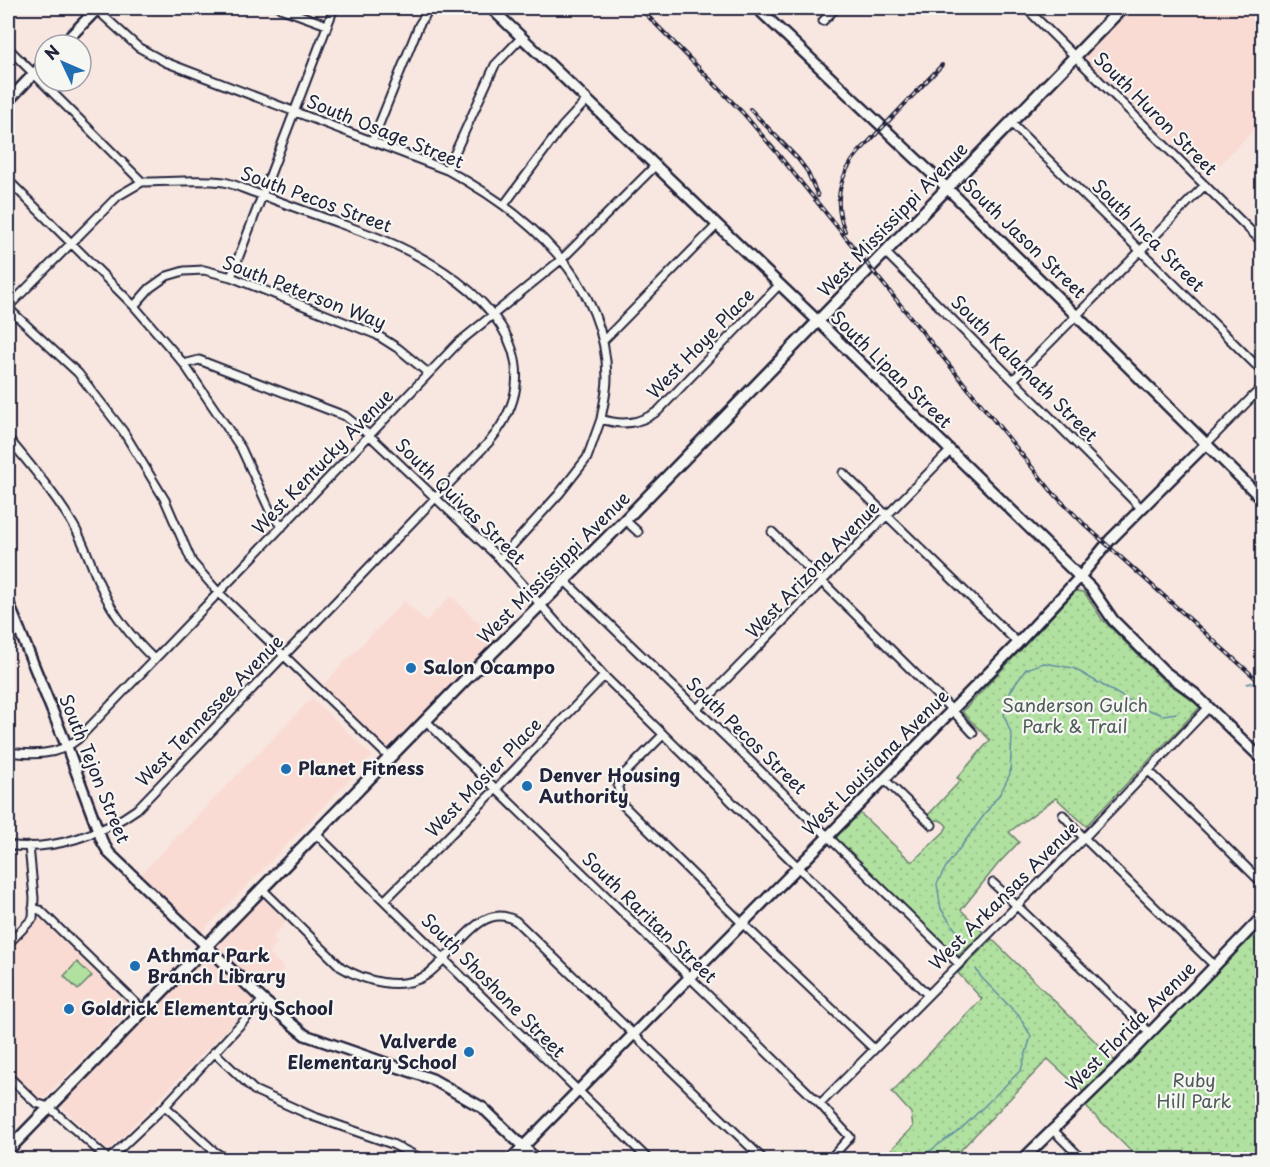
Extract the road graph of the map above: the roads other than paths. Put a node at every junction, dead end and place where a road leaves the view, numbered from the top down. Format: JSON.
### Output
{"nodes":[{"id":1,"x":97,"y":8,"type":"edge"},
{"id":2,"x":280,"y":8,"type":"edge"},
{"id":3,"x":334,"y":8,"type":"edge"},
{"id":4,"x":430,"y":8,"type":"edge"},
{"id":5,"x":491,"y":8,"type":"edge"},
{"id":6,"x":836,"y":8,"type":"edge"},
{"id":7,"x":1026,"y":8,"type":"edge"},
{"id":8,"x":1122,"y":8,"type":"edge"},
{"id":9,"x":763,"y":10,"type":"edge"},
{"id":10,"x":824,"y":21,"type":"dead end"},
{"id":11,"x":327,"y":25,"type":"junction"},
{"id":12,"x":73,"y":33,"type":"edge"},
{"id":13,"x":522,"y":37,"type":"junction"},
{"id":14,"x":8,"y":48,"type":"edge"},
{"id":15,"x":1075,"y":56,"type":"junction"},
{"id":16,"x":33,"y":72,"type":"edge"},
{"id":17,"x":33,"y":74,"type":"edge"},
{"id":18,"x":54,"y":93,"type":"edge"},
{"id":19,"x":587,"y":100,"type":"junction"},
{"id":20,"x":8,"y":101,"type":"edge"},
{"id":21,"x":295,"y":112,"type":"junction"},
{"id":22,"x":1011,"y":123,"type":"junction"},
{"id":23,"x":372,"y":142,"type":"junction"},
{"id":24,"x":655,"y":166,"type":"junction"},
{"id":25,"x":447,"y":170,"type":"junction"},
{"id":26,"x":8,"y":180,"type":"edge"},
{"id":27,"x":142,"y":182,"type":"junction"},
{"id":28,"x":1205,"y":184,"type":"junction"},
{"id":29,"x":947,"y":188,"type":"junction"},
{"id":30,"x":263,"y":195,"type":"junction"},
{"id":31,"x":504,"y":205,"type":"junction"},
{"id":32,"x":717,"y":225,"type":"junction"},
{"id":33,"x":71,"y":242,"type":"junction"},
{"id":34,"x":1263,"y":242,"type":"edge"},
{"id":35,"x":1141,"y":250,"type":"junction"},
{"id":36,"x":885,"y":252,"type":"junction"},
{"id":37,"x":562,"y":259,"type":"junction"},
{"id":38,"x":231,"y":277,"type":"junction"},
{"id":39,"x":779,"y":285,"type":"junction"},
{"id":40,"x":134,"y":306,"type":"junction"},
{"id":41,"x":8,"y":308,"type":"edge"},
{"id":42,"x":493,"y":315,"type":"junction"},
{"id":43,"x":1077,"y":315,"type":"junction"},
{"id":44,"x":818,"y":321,"type":"junction"},
{"id":45,"x":603,"y":341,"type":"junction"},
{"id":46,"x":183,"y":364,"type":"junction"},
{"id":47,"x":1263,"y":371,"type":"edge"},
{"id":48,"x":428,"y":373,"type":"junction"},
{"id":49,"x":1014,"y":380,"type":"junction"},
{"id":50,"x":1263,"y":387,"type":"edge"},
{"id":51,"x":516,"y":389,"type":"joint"},
{"id":52,"x":601,"y":419,"type":"junction"},
{"id":53,"x":369,"y":435,"type":"junction"},
{"id":54,"x":8,"y":438,"type":"edge"},
{"id":55,"x":1206,"y":444,"type":"junction"},
{"id":56,"x":950,"y":451,"type":"junction"},
{"id":57,"x":843,"y":473,"type":"dead end"},
{"id":58,"x":435,"y":499,"type":"junction"},
{"id":59,"x":1263,"y":499,"type":"edge"},
{"id":60,"x":1141,"y":508,"type":"junction"},
{"id":61,"x":887,"y":516,"type":"junction"},
{"id":62,"x":625,"y":520,"type":"junction"},
{"id":63,"x":282,"y":527,"type":"junction"},
{"id":64,"x":638,"y":532,"type":"dead end"},
{"id":65,"x":772,"y":532,"type":"dead end"},
{"id":66,"x":501,"y":559,"type":"junction"},
{"id":67,"x":1080,"y":577,"type":"junction"},
{"id":68,"x":564,"y":580,"type":"junction"},
{"id":69,"x":823,"y":582,"type":"junction"},
{"id":70,"x":218,"y":592,"type":"junction"},
{"id":71,"x":8,"y":602,"type":"edge"},
{"id":72,"x":540,"y":603,"type":"junction"},
{"id":73,"x":1018,"y":643,"type":"junction"},
{"id":74,"x":284,"y":656,"type":"junction"},
{"id":75,"x":154,"y":659,"type":"junction"},
{"id":76,"x":603,"y":676,"type":"junction"},
{"id":77,"x":1209,"y":707,"type":"junction"},
{"id":78,"x":697,"y":709,"type":"junction"},
{"id":79,"x":952,"y":710,"type":"junction"},
{"id":80,"x":426,"y":721,"type":"junction"},
{"id":81,"x":973,"y":733,"type":"dead end"},
{"id":82,"x":663,"y":735,"type":"junction"},
{"id":83,"x":67,"y":747,"type":"junction"},
{"id":84,"x":8,"y":752,"type":"edge"},
{"id":85,"x":390,"y":758,"type":"junction"},
{"id":86,"x":1263,"y":759,"type":"edge"},
{"id":87,"x":1149,"y":771,"type":"junction"},
{"id":88,"x":884,"y":779,"type":"junction"},
{"id":89,"x":495,"y":790,"type":"junction"},
{"id":90,"x":1064,"y":814,"type":"dead end"},
{"id":91,"x":932,"y":825,"type":"dead end"},
{"id":92,"x":98,"y":830,"type":"junction"},
{"id":93,"x":316,"y":834,"type":"junction"},
{"id":94,"x":827,"y":836,"type":"junction"},
{"id":95,"x":1084,"y":838,"type":"junction"},
{"id":96,"x":8,"y":845,"type":"edge"},
{"id":97,"x":29,"y":846,"type":"junction"},
{"id":98,"x":798,"y":867,"type":"junction"},
{"id":99,"x":993,"y":883,"type":"dead end"},
{"id":100,"x":1263,"y":883,"type":"edge"},
{"id":101,"x":261,"y":888,"type":"junction"},
{"id":102,"x":385,"y":900,"type":"junction"},
{"id":103,"x":1017,"y":905,"type":"junction"},
{"id":104,"x":33,"y":908,"type":"junction"},
{"id":105,"x":1263,"y":917,"type":"edge"},
{"id":106,"x":742,"y":923,"type":"junction"},
{"id":107,"x":8,"y":944,"type":"edge"},
{"id":108,"x":206,"y":945,"type":"junction"},
{"id":109,"x":444,"y":959,"type":"junction"},
{"id":110,"x":959,"y":964,"type":"junction"},
{"id":111,"x":1215,"y":966,"type":"junction"},
{"id":112,"x":689,"y":977,"type":"junction"},
{"id":113,"x":927,"y":994,"type":"junction"},
{"id":114,"x":263,"y":1000,"type":"junction"},
{"id":115,"x":143,"y":1010,"type":"junction"},
{"id":116,"x":634,"y":1033,"type":"junction"},
{"id":117,"x":1150,"y":1033,"type":"junction"},
{"id":118,"x":874,"y":1049,"type":"junction"},
{"id":119,"x":213,"y":1052,"type":"junction"},
{"id":120,"x":8,"y":1076,"type":"edge"},
{"id":121,"x":578,"y":1091,"type":"junction"},
{"id":122,"x":820,"y":1104,"type":"junction"},
{"id":123,"x":165,"y":1106,"type":"junction"},
{"id":124,"x":49,"y":1107,"type":"junction"},
{"id":125,"x":1052,"y":1129,"type":"junction"},
{"id":126,"x":523,"y":1145,"type":"junction"},
{"id":127,"x":8,"y":1150,"type":"edge"},
{"id":128,"x":108,"y":1159,"type":"edge"},
{"id":129,"x":228,"y":1160,"type":"edge"},
{"id":130,"x":424,"y":1160,"type":"edge"},
{"id":131,"x":510,"y":1160,"type":"edge"},
{"id":132,"x":537,"y":1160,"type":"edge"},
{"id":133,"x":649,"y":1160,"type":"edge"},
{"id":134,"x":764,"y":1160,"type":"edge"},
{"id":135,"x":829,"y":1160,"type":"edge"},
{"id":136,"x":1022,"y":1160,"type":"edge"},
{"id":137,"x":1083,"y":1160,"type":"edge"}],
"edges":[{"from":1,"to":12,"type":"street"},
{"from":1,"to":21,"type":"street","name":"South Osage Street"},
{"from":2,"to":11,"type":"street"},
{"from":3,"to":11,"type":"street"},
{"from":4,"to":23,"type":"street"},
{"from":5,"to":13,"type":"street","name":"South Lipan Street"},
{"from":6,"to":10,"type":"street"},
{"from":7,"to":15,"type":"street","name":"South Huron Street"},
{"from":8,"to":15,"type":"main road","name":"West Mississippi Avenue"},
{"from":9,"to":29,"type":"street","name":"South Jason Street"},
{"from":11,"to":21,"type":"street"},
{"from":13,"to":19,"type":"street","name":"South Lipan Street"},
{"from":13,"to":25,"type":"street"},
{"from":14,"to":16,"type":"street"},
{"from":15,"to":22,"type":"main road","name":"West Mississippi Avenue"},
{"from":15,"to":28,"type":"street","name":"South Huron Street"},
{"from":17,"to":20,"type":"street"},
{"from":18,"to":27,"type":"street"},
{"from":19,"to":24,"type":"street","name":"South Lipan Street"},
{"from":19,"to":31,"type":"street"},
{"from":21,"to":23,"type":"street","name":"South Osage Street"},
{"from":21,"to":30,"type":"street"},
{"from":22,"to":29,"type":"main road","name":"West Mississippi Avenue"},
{"from":22,"to":35,"type":"street","name":"South Inca Street"},
{"from":23,"to":25,"type":"street","name":"South Osage Street"},
{"from":24,"to":32,"type":"street","name":"South Lipan Street"},
{"from":24,"to":37,"type":"street","name":"West Kentucky Avenue"},
{"from":25,"to":31,"type":"street","name":"South Osage Street"},
{"from":26,"to":33,"type":"street"},
{"from":27,"to":30,"type":"street","name":"South Pecos Street"},
{"from":27,"to":33,"type":"street"},
{"from":28,"to":34,"type":"street","name":"South Huron Street"},
{"from":28,"to":35,"type":"street"},
{"from":29,"to":36,"type":"main road","name":"West Mississippi Avenue"},
{"from":29,"to":43,"type":"street","name":"South Jason Street"},
{"from":30,"to":38,"type":"street"},
{"from":30,"to":42,"type":"street","name":"South Pecos Street"},
{"from":31,"to":37,"type":"street","name":"South Osage Street"},
{"from":32,"to":39,"type":"street","name":"South Lipan Street"},
{"from":32,"to":45,"type":"street"},
{"from":33,"to":40,"type":"street"},
{"from":33,"to":41,"type":"street"},
{"from":35,"to":43,"type":"street"},
{"from":35,"to":47,"type":"street","name":"South Inca Street"},
{"from":36,"to":44,"type":"main road","name":"West Mississippi Avenue"},
{"from":36,"to":49,"type":"street","name":"South Kalamath Street"},
{"from":37,"to":42,"type":"street","name":"West Kentucky Avenue"},
{"from":37,"to":45,"type":"street","name":"South Osage Street"},
{"from":38,"to":40,"type":"street","name":"South Peterson Way"},
{"from":38,"to":48,"type":"street","name":"South Peterson Way"},
{"from":39,"to":44,"type":"street","name":"South Lipan Street"},
{"from":39,"to":52,"type":"street","name":"West Hoye Place"},
{"from":40,"to":46,"type":"street"},
{"from":41,"to":70,"type":"street"},
{"from":42,"to":48,"type":"street","name":"West Kentucky Avenue"},
{"from":42,"to":51,"type":"street","name":"South Pecos Street"},
{"from":43,"to":49,"type":"street"},
{"from":43,"to":55,"type":"street","name":"South Jason Street"},
{"from":44,"to":56,"type":"street","name":"South Lipan Street"},
{"from":44,"to":62,"type":"main road","name":"West Mississippi Avenue"},
{"from":45,"to":52,"type":"street","name":"South Osage Street"},
{"from":46,"to":53,"type":"street","name":"South Quivas Street"},
{"from":46,"to":63,"type":"street"},
{"from":48,"to":53,"type":"street","name":"West Kentucky Avenue"},
{"from":49,"to":60,"type":"street","name":"South Kalamath Street"},
{"from":50,"to":55,"type":"street","name":"West Louisiana Avenue"},
{"from":51,"to":58,"type":"street","name":"West Tennessee Avenue"},
{"from":52,"to":66,"type":"street"},
{"from":53,"to":58,"type":"street","name":"South Quivas Street"},
{"from":53,"to":63,"type":"street","name":"West Kentucky Avenue"},
{"from":54,"to":75,"type":"street"},
{"from":55,"to":59,"type":"street","name":"South Jason Street"},
{"from":55,"to":60,"type":"street","name":"West Louisiana Avenue"},
{"from":56,"to":61,"type":"street","name":"West Arizona Avenue"},
{"from":56,"to":67,"type":"street","name":"South Lipan Street"},
{"from":57,"to":61,"type":"street"},
{"from":58,"to":66,"type":"street","name":"South Quivas Street"},
{"from":58,"to":74,"type":"street","name":"West Tennessee Avenue"},
{"from":60,"to":67,"type":"street","name":"West Louisiana Avenue"},
{"from":61,"to":69,"type":"street","name":"West Arizona Avenue"},
{"from":61,"to":73,"type":"street"},
{"from":62,"to":64,"type":"street"},
{"from":62,"to":68,"type":"main road","name":"West Mississippi Avenue"},
{"from":63,"to":70,"type":"street","name":"West Kentucky Avenue"},
{"from":65,"to":69,"type":"street"},
{"from":66,"to":72,"type":"street","name":"South Quivas Street"},
{"from":67,"to":73,"type":"street","name":"West Louisiana Avenue"},
{"from":67,"to":77,"type":"street","name":"South Lipan Street"},
{"from":68,"to":72,"type":"main road","name":"West Mississippi Avenue"},
{"from":68,"to":78,"type":"street","name":"South Pecos Street"},
{"from":69,"to":78,"type":"street","name":"West Arizona Avenue"},
{"from":69,"to":79,"type":"street"},
{"from":70,"to":74,"type":"street"},
{"from":70,"to":75,"type":"street","name":"West Kentucky Avenue"},
{"from":71,"to":83,"type":"street","name":"South Tejon Street"},
{"from":72,"to":76,"type":"street","name":"South Quivas Street"},
{"from":72,"to":80,"type":"main road","name":"West Mississippi Avenue"},
{"from":73,"to":79,"type":"street","name":"West Louisiana Avenue"},
{"from":74,"to":85,"type":"street"},
{"from":74,"to":92,"type":"street","name":"West Tennessee Avenue"},
{"from":75,"to":83,"type":"street","name":"West Kentucky Avenue"},
{"from":76,"to":82,"type":"street","name":"South Quivas Street"},
{"from":76,"to":89,"type":"street","name":"West Mosier Place"},
{"from":77,"to":86,"type":"street","name":"South Lipan Street"},
{"from":77,"to":87,"type":"street","name":"West Arkansas Avenue"},
{"from":78,"to":94,"type":"street","name":"South Pecos Street"},
{"from":79,"to":81,"type":"street"},
{"from":79,"to":88,"type":"street","name":"West Louisiana Avenue"},
{"from":80,"to":85,"type":"main road","name":"West Mississippi Avenue"},
{"from":80,"to":89,"type":"street","name":"South Raritan Street"},
{"from":82,"to":98,"type":"street","name":"South Quivas Street"},
{"from":82,"to":106,"type":"street"},
{"from":83,"to":84,"type":"street","name":"West Kentucky Avenue"},
{"from":83,"to":92,"type":"street","name":"South Tejon Street"},
{"from":85,"to":93,"type":"main road","name":"West Mississippi Avenue"},
{"from":87,"to":95,"type":"street","name":"West Arkansas Avenue"},
{"from":87,"to":100,"type":"street"},
{"from":88,"to":91,"type":"street"},
{"from":88,"to":94,"type":"street","name":"West Louisiana Avenue"},
{"from":89,"to":102,"type":"street","name":"West Mosier Place"},
{"from":89,"to":112,"type":"street","name":"South Raritan Street"},
{"from":90,"to":95,"type":"street"},
{"from":92,"to":97,"type":"street","name":"West Tennessee Avenue"},
{"from":92,"to":108,"type":"street","name":"South Tejon Street"},
{"from":93,"to":101,"type":"main road","name":"West Mississippi Avenue"},
{"from":93,"to":102,"type":"street","name":"South Shoshone Street"},
{"from":94,"to":98,"type":"street","name":"West Louisiana Avenue"},
{"from":94,"to":110,"type":"street","name":"South Pecos Street"},
{"from":95,"to":103,"type":"street","name":"West Arkansas Avenue"},
{"from":95,"to":111,"type":"street"},
{"from":96,"to":97,"type":"street","name":"West Tennessee Avenue"},
{"from":97,"to":104,"type":"street"},
{"from":98,"to":106,"type":"street","name":"West Louisiana Avenue"},
{"from":98,"to":113,"type":"street","name":"South Quivas Street"},
{"from":99,"to":103,"type":"street"},
{"from":101,"to":108,"type":"main road","name":"West Mississippi Avenue"},
{"from":101,"to":109,"type":"street"},
{"from":102,"to":109,"type":"street","name":"South Shoshone Street"},
{"from":103,"to":110,"type":"street","name":"West Arkansas Avenue"},
{"from":103,"to":117,"type":"street"},
{"from":104,"to":107,"type":"street"},
{"from":104,"to":115,"type":"street"},
{"from":105,"to":111,"type":"street","name":"West Florida Avenue"},
{"from":106,"to":112,"type":"street","name":"West Louisiana Avenue"},
{"from":106,"to":118,"type":"street"},
{"from":108,"to":114,"type":"street","name":"South Tejon Street"},
{"from":108,"to":115,"type":"main road","name":"West Mississippi Avenue"},
{"from":109,"to":116,"type":"street"},
{"from":109,"to":121,"type":"street","name":"South Shoshone Street"},
{"from":110,"to":113,"type":"street","name":"West Arkansas Avenue"},
{"from":111,"to":117,"type":"street","name":"West Florida Avenue"},
{"from":112,"to":116,"type":"street","name":"West Louisiana Avenue"},
{"from":112,"to":122,"type":"street","name":"South Raritan Street"},
{"from":113,"to":118,"type":"street","name":"West Arkansas Avenue"},
{"from":114,"to":119,"type":"street"},
{"from":114,"to":126,"type":"street","name":"South Tejon Street"},
{"from":115,"to":124,"type":"main road","name":"West Mississippi Avenue"},
{"from":116,"to":121,"type":"street","name":"West Louisiana Avenue"},
{"from":116,"to":134,"type":"street"},
{"from":117,"to":125,"type":"street","name":"West Florida Avenue"},
{"from":118,"to":122,"type":"street","name":"West Arkansas Avenue"},
{"from":119,"to":123,"type":"street"},
{"from":119,"to":130,"type":"street"},
{"from":120,"to":124,"type":"street"},
{"from":121,"to":126,"type":"street","name":"West Louisiana Avenue"},
{"from":121,"to":133,"type":"street","name":"South Shoshone Street"},
{"from":122,"to":135,"type":"street","name":"South Raritan Street"},
{"from":123,"to":128,"type":"street"},
{"from":123,"to":129,"type":"street"},
{"from":124,"to":127,"type":"main road","name":"West Mississippi Avenue"},
{"from":124,"to":128,"type":"street"},
{"from":125,"to":136,"type":"street","name":"West Florida Avenue"},
{"from":125,"to":137,"type":"street"},
{"from":126,"to":131,"type":"street","name":"West Louisiana Avenue"},
{"from":126,"to":132,"type":"street","name":"South Tejon Street"}]}
